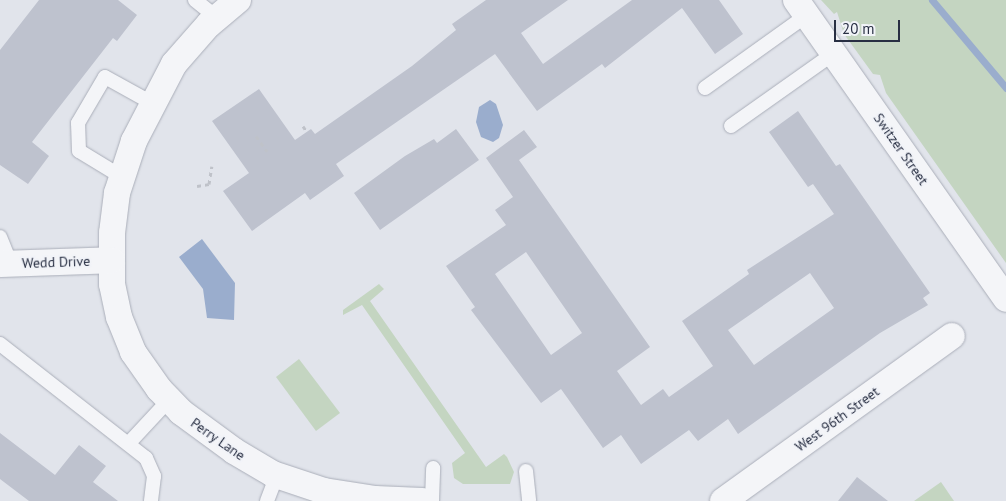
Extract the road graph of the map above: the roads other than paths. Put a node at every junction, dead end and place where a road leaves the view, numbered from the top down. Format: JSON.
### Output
{"nodes":[{"id":1,"x":195,"y":0,"type":"edge"},
{"id":2,"x":238,"y":0,"type":"edge"},
{"id":3,"x":802,"y":8,"type":"edge"},
{"id":4,"x":216,"y":18,"type":"junction"},
{"id":5,"x":834,"y":53,"type":"junction"},
{"id":6,"x":705,"y":88,"type":"dead end"},
{"id":7,"x":152,"y":103,"type":"junction"},
{"id":8,"x":731,"y":126,"type":"dead end"},
{"id":9,"x":122,"y":177,"type":"junction"},
{"id":10,"x":0,"y":237,"type":"edge"},
{"id":11,"x":112,"y":260,"type":"junction"},
{"id":12,"x":6,"y":264,"type":"edge"},
{"id":13,"x":1006,"y":299,"type":"edge"},
{"id":14,"x":952,"y":336,"type":"dead end"},
{"id":15,"x":0,"y":344,"type":"edge"},
{"id":16,"x":169,"y":400,"type":"junction"},
{"id":17,"x":129,"y":443,"type":"junction"},
{"id":18,"x":432,"y":468,"type":"dead end"},
{"id":19,"x":526,"y":471,"type":"dead end"},
{"id":20,"x":277,"y":476,"type":"junction"},
{"id":21,"x":152,"y":501,"type":"edge"},
{"id":22,"x":267,"y":501,"type":"edge"},
{"id":23,"x":409,"y":501,"type":"edge"},
{"id":24,"x":422,"y":501,"type":"edge"},
{"id":25,"x":432,"y":501,"type":"edge"},
{"id":26,"x":529,"y":501,"type":"edge"},
{"id":27,"x":723,"y":501,"type":"edge"}],
"edges":[{"from":1,"to":4,"type":"lane"},
{"from":2,"to":4,"type":"street","name":"Perry Lane"},
{"from":3,"to":5,"type":"street","name":"Switzer Street"},
{"from":3,"to":6,"type":"lane"},
{"from":4,"to":7,"type":"street","name":"Perry Lane"},
{"from":5,"to":8,"type":"lane"},
{"from":5,"to":13,"type":"street","name":"Switzer Street"},
{"from":7,"to":9,"type":"street","name":"Perry Lane"},
{"from":7,"to":9,"type":"lane"},
{"from":9,"to":11,"type":"street","name":"Perry Lane"},
{"from":10,"to":12,"type":"lane"},
{"from":11,"to":12,"type":"street","name":"Wedd Drive"},
{"from":11,"to":16,"type":"street","name":"Perry Lane"},
{"from":14,"to":27,"type":"street","name":"West 96th Street"},
{"from":15,"to":17,"type":"lane"},
{"from":16,"to":17,"type":"lane"},
{"from":16,"to":20,"type":"street","name":"Perry Lane"},
{"from":17,"to":21,"type":"lane"},
{"from":18,"to":25,"type":"lane"},
{"from":19,"to":26,"type":"lane"},
{"from":20,"to":22,"type":"lane"},
{"from":20,"to":23,"type":"street","name":"Perry Lane"},
{"from":23,"to":24,"type":"street","name":"Perry Lane"}]}
